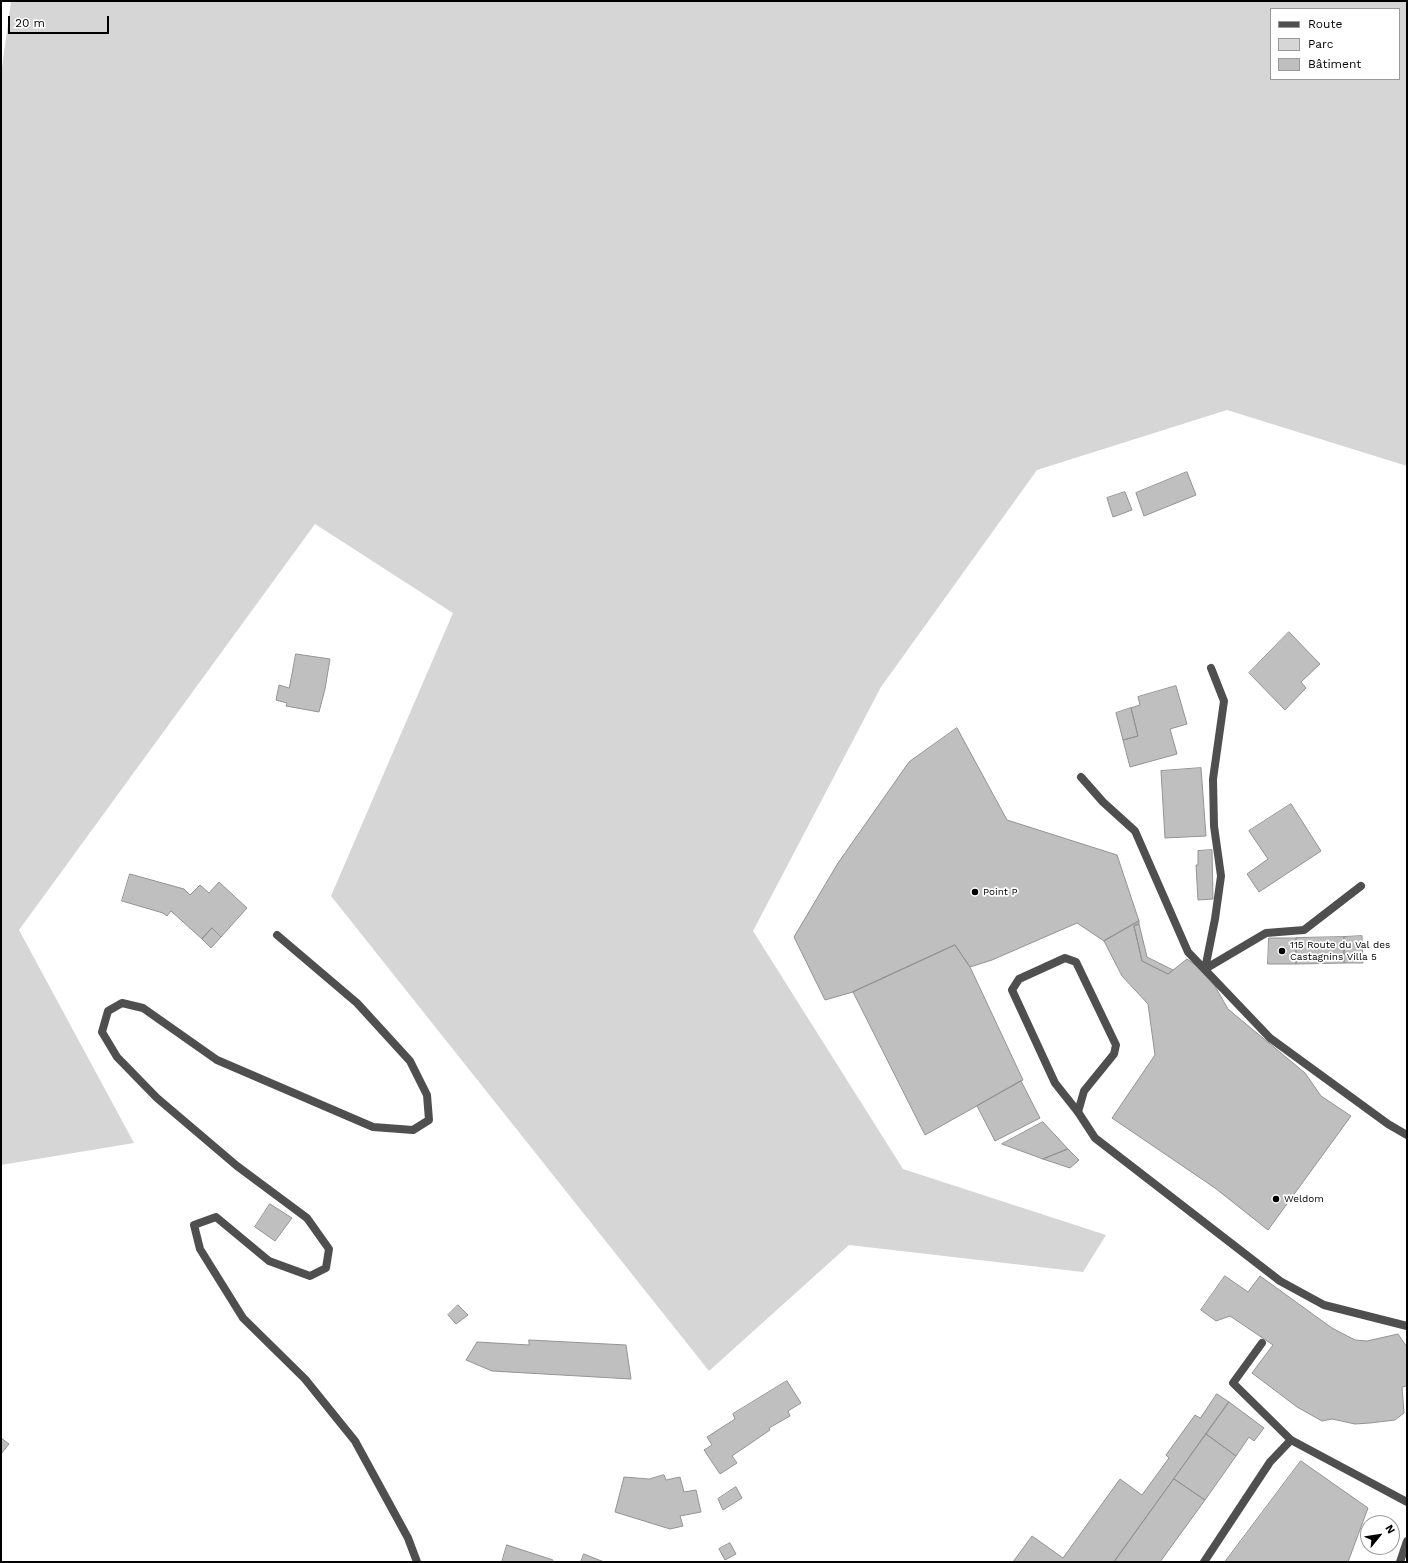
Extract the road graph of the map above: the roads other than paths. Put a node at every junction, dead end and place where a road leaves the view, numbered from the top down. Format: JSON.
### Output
{"nodes":[{"id":1,"x":1211,"y":668,"type":"dead end"},
{"id":2,"x":1081,"y":777,"type":"dead end"},
{"id":3,"x":1360,"y":886,"type":"dead end"},
{"id":4,"x":277,"y":934,"type":"dead end"},
{"id":5,"x":1205,"y":969,"type":"junction"},
{"id":6,"x":1078,"y":1112,"type":"junction"},
{"id":7,"x":1407,"y":1135,"type":"edge"},
{"id":8,"x":1407,"y":1326,"type":"edge"},
{"id":9,"x":1262,"y":1343,"type":"dead end"},
{"id":10,"x":1291,"y":1440,"type":"junction"},
{"id":11,"x":1407,"y":1502,"type":"edge"},
{"id":12,"x":1407,"y":1541,"type":"edge"},
{"id":13,"x":417,"y":1562,"type":"edge"},
{"id":14,"x":1204,"y":1562,"type":"edge"},
{"id":15,"x":1400,"y":1562,"type":"edge"}],
"edges":[{"from":1,"to":5,"type":"street"},
{"from":2,"to":5,"type":"street"},
{"from":3,"to":5,"type":"street"},
{"from":4,"to":13,"type":"street"},
{"from":5,"to":7,"type":"street"},
{"from":6,"to":6,"type":"street"},
{"from":6,"to":8,"type":"street"},
{"from":9,"to":10,"type":"street"},
{"from":10,"to":11,"type":"street"},
{"from":10,"to":14,"type":"street"},
{"from":12,"to":15,"type":"street"}]}
